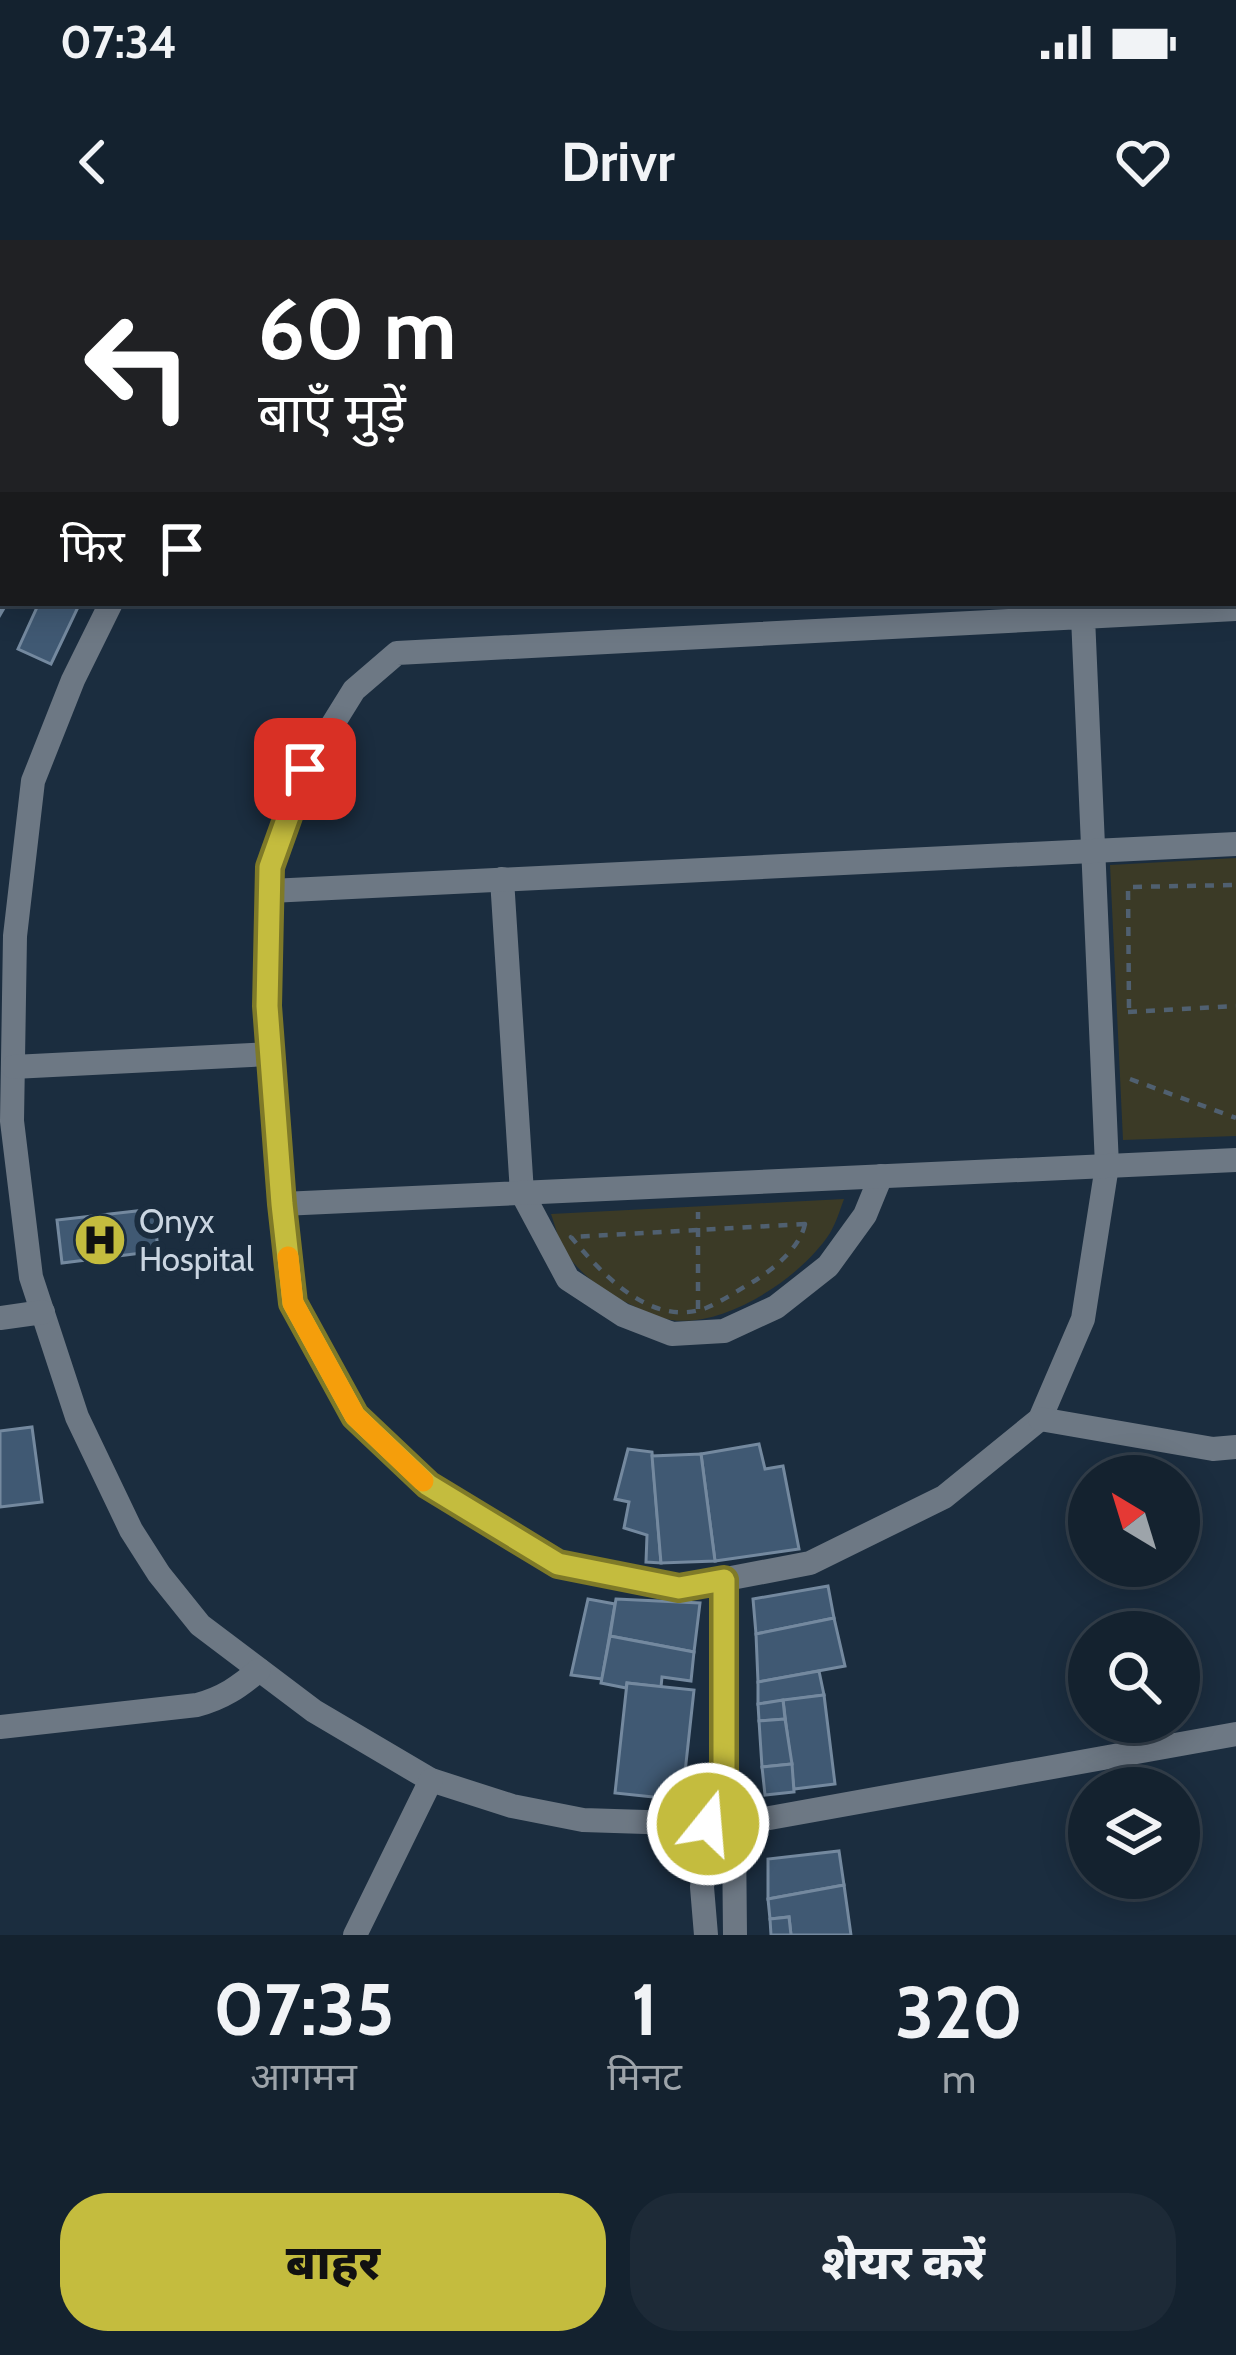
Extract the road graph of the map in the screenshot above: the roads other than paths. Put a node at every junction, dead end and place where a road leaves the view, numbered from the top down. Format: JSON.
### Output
{"nodes":[{"id":1,"x":110,"y":606,"type":"edge"},
{"id":2,"x":1236,"y":608,"type":"edge"},
{"id":3,"x":1082,"y":610,"type":"edge"},
{"id":4,"x":1236,"y":844,"type":"edge"},
{"id":5,"x":1094,"y":850,"type":"junction"},
{"id":6,"x":502,"y":879,"type":"junction"},
{"id":7,"x":270,"y":891,"type":"junction"},
{"id":8,"x":271,"y":1054,"type":"junction"},
{"id":9,"x":13,"y":1067,"type":"junction"},
{"id":10,"x":1236,"y":1160,"type":"edge"},
{"id":11,"x":1107,"y":1166,"type":"junction"},
{"id":12,"x":881,"y":1176,"type":"junction"},
{"id":13,"x":522,"y":1193,"type":"junction"},
{"id":14,"x":282,"y":1204,"type":"junction"},
{"id":15,"x":43,"y":1312,"type":"junction"},
{"id":16,"x":0,"y":1318,"type":"edge"},
{"id":17,"x":1040,"y":1419,"type":"junction"},
{"id":18,"x":1236,"y":1447,"type":"edge"},
{"id":19,"x":724,"y":1580,"type":"junction"},
{"id":20,"x":259,"y":1670,"type":"junction"},
{"id":21,"x":0,"y":1726,"type":"edge"},
{"id":22,"x":1236,"y":1734,"type":"edge"},
{"id":23,"x":431,"y":1780,"type":"junction"},
{"id":24,"x":722,"y":1824,"type":"junction"},
{"id":25,"x":356,"y":1935,"type":"edge"},
{"id":26,"x":706,"y":1935,"type":"edge"},
{"id":27,"x":735,"y":1935,"type":"edge"}],
"edges":[{"from":1,"to":9,"type":"street"},
{"from":2,"to":3,"type":"street"},
{"from":3,"to":5,"type":"street"},
{"from":3,"to":7,"type":"street"},
{"from":4,"to":5,"type":"street"},
{"from":5,"to":6,"type":"street"},
{"from":5,"to":11,"type":"street"},
{"from":6,"to":7,"type":"street"},
{"from":6,"to":13,"type":"street"},
{"from":7,"to":8,"type":"street"},
{"from":8,"to":9,"type":"street"},
{"from":8,"to":14,"type":"street"},
{"from":9,"to":15,"type":"street"},
{"from":10,"to":11,"type":"street"},
{"from":11,"to":12,"type":"street"},
{"from":11,"to":17,"type":"street"},
{"from":12,"to":13,"type":"street"},
{"from":12,"to":13,"type":"street"},
{"from":13,"to":14,"type":"street"},
{"from":14,"to":19,"type":"street"},
{"from":15,"to":16,"type":"street"},
{"from":15,"to":20,"type":"street"},
{"from":17,"to":18,"type":"street"},
{"from":17,"to":19,"type":"street"},
{"from":19,"to":24,"type":"street"},
{"from":20,"to":21,"type":"street"},
{"from":20,"to":23,"type":"street"},
{"from":22,"to":24,"type":"street"},
{"from":23,"to":24,"type":"street"},
{"from":23,"to":25,"type":"street"},
{"from":24,"to":26,"type":"street"},
{"from":24,"to":27,"type":"street"}]}
